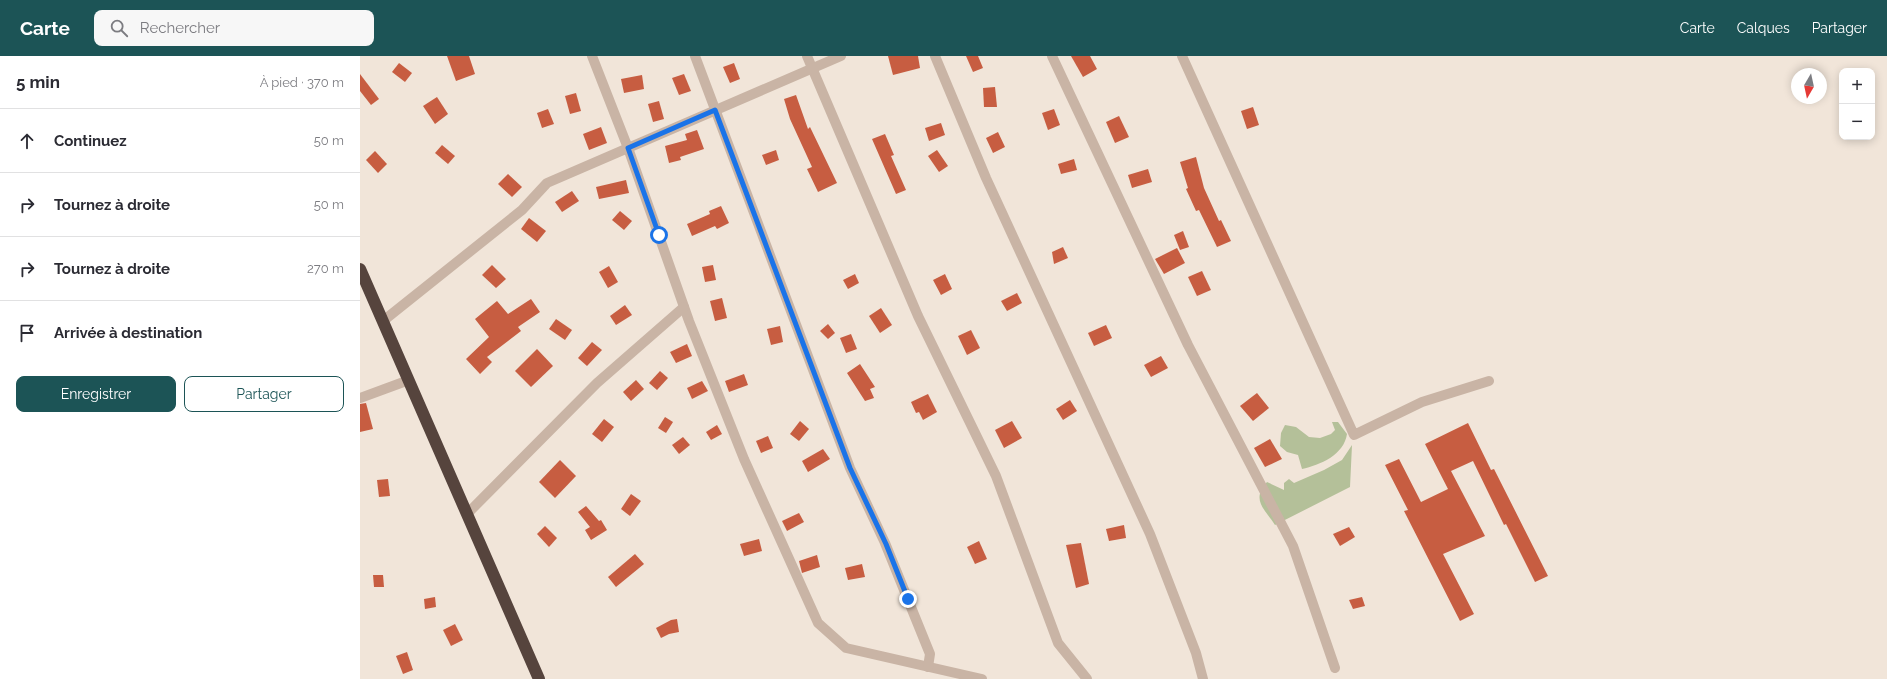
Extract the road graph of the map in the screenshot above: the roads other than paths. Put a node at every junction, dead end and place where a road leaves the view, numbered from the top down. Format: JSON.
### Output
{"nodes":[{"id":1,"x":592,"y":56,"type":"edge"},
{"id":2,"x":695,"y":56,"type":"edge"},
{"id":3,"x":807,"y":56,"type":"edge"},
{"id":4,"x":841,"y":56,"type":"edge"},
{"id":5,"x":935,"y":56,"type":"edge"},
{"id":6,"x":1052,"y":56,"type":"edge"},
{"id":7,"x":1182,"y":56,"type":"edge"},
{"id":8,"x":811,"y":69,"type":"junction"},
{"id":9,"x":715,"y":110,"type":"junction"},
{"id":10,"x":628,"y":148,"type":"junction"},
{"id":11,"x":360,"y":269,"type":"edge"},
{"id":12,"x":684,"y":307,"type":"junction"},
{"id":13,"x":383,"y":321,"type":"junction"},
{"id":14,"x":409,"y":380,"type":"junction"},
{"id":15,"x":1489,"y":381,"type":"dead end"},
{"id":16,"x":360,"y":398,"type":"edge"},
{"id":17,"x":467,"y":514,"type":"junction"},
{"id":18,"x":928,"y":666,"type":"junction"},
{"id":19,"x":1334,"y":668,"type":"dead end"},
{"id":20,"x":539,"y":679,"type":"edge"},
{"id":21,"x":982,"y":679,"type":"edge"},
{"id":22,"x":1086,"y":679,"type":"edge"},
{"id":23,"x":1203,"y":679,"type":"edge"}],
"edges":[{"from":1,"to":10,"type":"street"},
{"from":2,"to":9,"type":"street"},
{"from":3,"to":8,"type":"street"},
{"from":4,"to":8,"type":"street"},
{"from":5,"to":23,"type":"street"},
{"from":6,"to":19,"type":"street"},
{"from":7,"to":15,"type":"street"},
{"from":8,"to":9,"type":"street"},
{"from":8,"to":22,"type":"street"},
{"from":9,"to":10,"type":"street"},
{"from":9,"to":18,"type":"street"},
{"from":10,"to":12,"type":"street"},
{"from":10,"to":13,"type":"street"},
{"from":11,"to":13,"type":"highway"},
{"from":12,"to":17,"type":"street"},
{"from":12,"to":18,"type":"street"},
{"from":13,"to":14,"type":"highway"},
{"from":14,"to":16,"type":"street"},
{"from":14,"to":17,"type":"highway"},
{"from":17,"to":20,"type":"highway"},
{"from":18,"to":21,"type":"street"}]}
